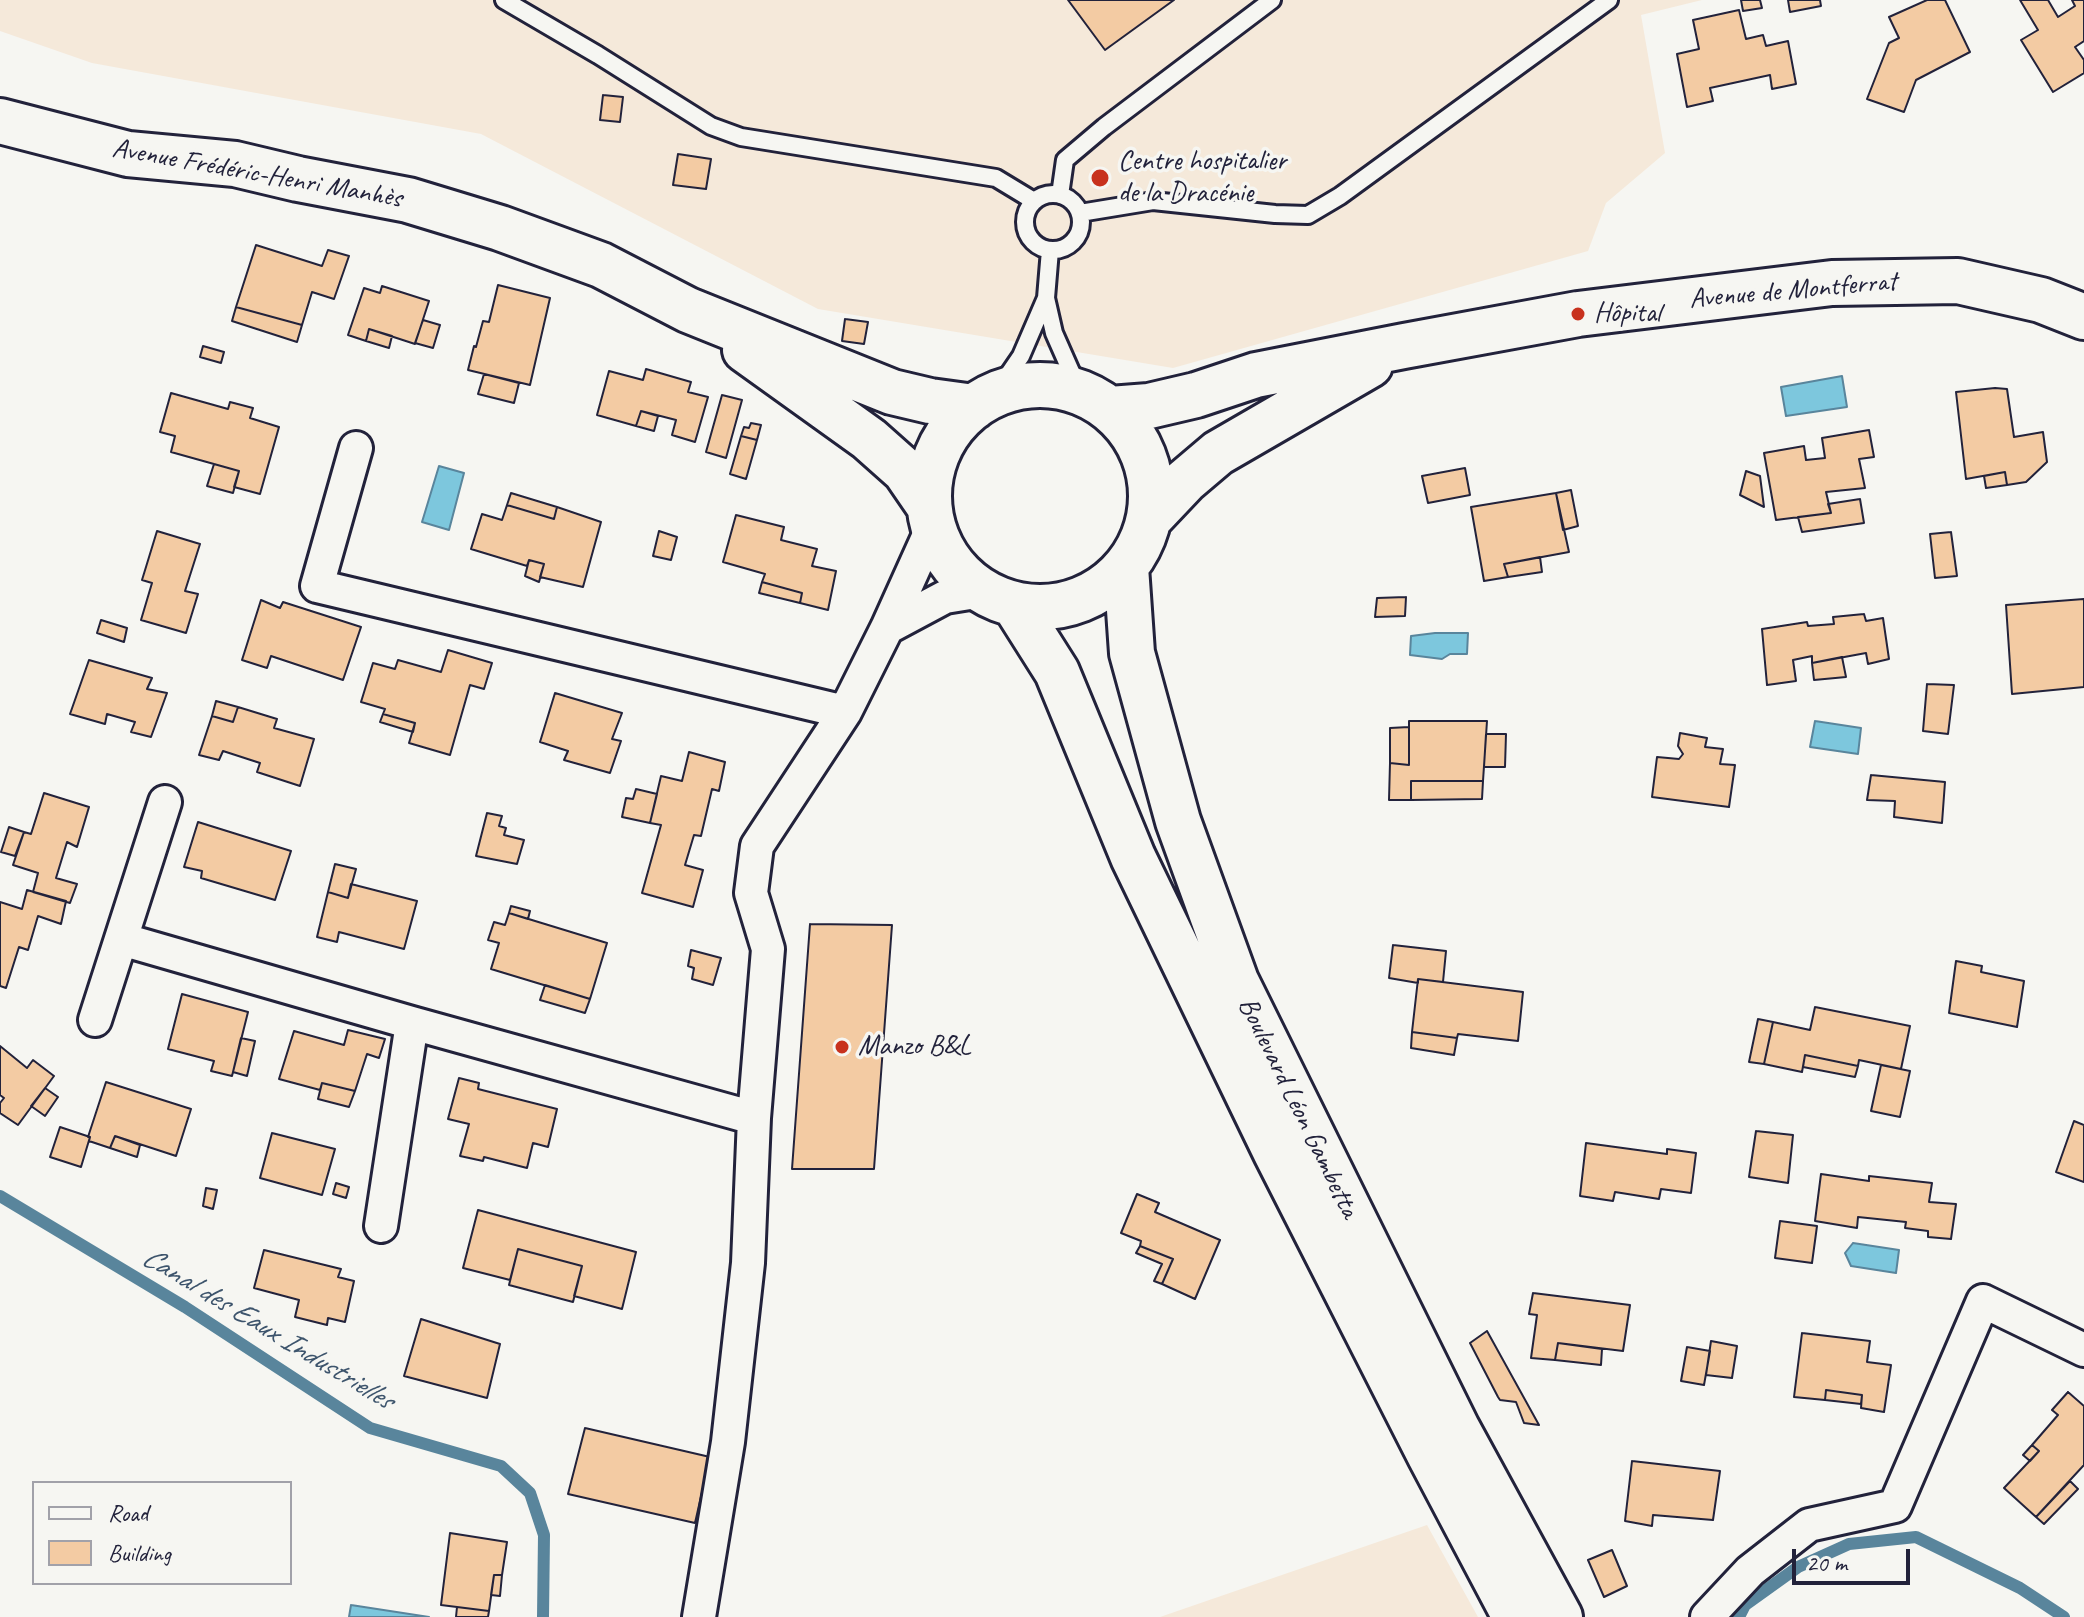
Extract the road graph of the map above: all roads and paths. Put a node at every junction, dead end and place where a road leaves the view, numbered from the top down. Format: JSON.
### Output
{"nodes":[{"id":1,"x":504,"y":0,"type":"edge"},
{"id":2,"x":1272,"y":0,"type":"edge"},
{"id":3,"x":1609,"y":0,"type":"edge"},
{"id":4,"x":0,"y":121,"type":"edge"},
{"id":5,"x":1060,"y":195,"type":"junction"},
{"id":6,"x":1034,"y":201,"type":"junction"},
{"id":7,"x":1080,"y":213,"type":"junction"},
{"id":8,"x":1050,"y":250,"type":"junction"},
{"id":9,"x":1046,"y":298,"type":"junction"},
{"id":10,"x":688,"y":310,"type":"junction"},
{"id":11,"x":2084,"y":317,"type":"edge"},
{"id":12,"x":1404,"y":346,"type":"junction"},
{"id":13,"x":984,"y":400,"type":"junction"},
{"id":14,"x":1095,"y":401,"type":"junction"},
{"id":15,"x":356,"y":448,"type":"dead end"},
{"id":16,"x":931,"y":516,"type":"junction"},
{"id":17,"x":1149,"y":519,"type":"junction"},
{"id":18,"x":1126,"y":567,"type":"junction"},
{"id":19,"x":998,"y":598,"type":"junction"},
{"id":20,"x":887,"y":628,"type":"junction"},
{"id":21,"x":845,"y":712,"type":"junction"},
{"id":22,"x":165,"y":802,"type":"dead end"},
{"id":23,"x":121,"y":939,"type":"junction"},
{"id":24,"x":95,"y":1020,"type":"dead end"},
{"id":25,"x":412,"y":1023,"type":"junction"},
{"id":26,"x":754,"y":1118,"type":"junction"},
{"id":27,"x":381,"y":1226,"type":"dead end"},
{"id":28,"x":2084,"y":1350,"type":"edge"},
{"id":29,"x":699,"y":1617,"type":"edge"},
{"id":30,"x":1515,"y":1617,"type":"edge"},
{"id":31,"x":1560,"y":1617,"type":"edge"},
{"id":32,"x":1707,"y":1617,"type":"edge"}],
"edges":[{"from":1,"to":6,"type":"lane"},
{"from":2,"to":5,"type":"lane"},
{"from":3,"to":7,"type":"lane"},
{"from":4,"to":10,"type":"main road","name":"Avenue Frédéric-Henri Manhès"},
{"from":5,"to":6,"type":"lane"},
{"from":5,"to":7,"type":"lane"},
{"from":6,"to":8,"type":"lane"},
{"from":7,"to":8,"type":"lane"},
{"from":8,"to":9,"type":"lane"},
{"from":9,"to":13,"type":"lane"},
{"from":9,"to":14,"type":"lane"},
{"from":10,"to":13,"type":"main road"},
{"from":10,"to":16,"type":"main road"},
{"from":11,"to":12,"type":"main road","name":"Avenue de Montferrat"},
{"from":12,"to":14,"type":"main road","name":"Avenue de Montferrat"},
{"from":12,"to":17,"type":"main road"},
{"from":13,"to":14,"type":"main road"},
{"from":13,"to":16,"type":"main road"},
{"from":14,"to":17,"type":"main road"},
{"from":15,"to":21,"type":"street"},
{"from":16,"to":19,"type":"main road"},
{"from":16,"to":20,"type":"street"},
{"from":17,"to":18,"type":"main road"},
{"from":18,"to":19,"type":"main road"},
{"from":18,"to":31,"type":"main road","name":"Boulevard Léon Gambetta"},
{"from":19,"to":20,"type":"street"},
{"from":19,"to":30,"type":"main road","name":"Boulevard Léon Gambetta"},
{"from":20,"to":21,"type":"street"},
{"from":21,"to":26,"type":"street"},
{"from":22,"to":23,"type":"street"},
{"from":23,"to":24,"type":"street"},
{"from":23,"to":25,"type":"street"},
{"from":25,"to":26,"type":"street"},
{"from":25,"to":27,"type":"street"},
{"from":26,"to":29,"type":"street"},
{"from":28,"to":32,"type":"street"}]}
